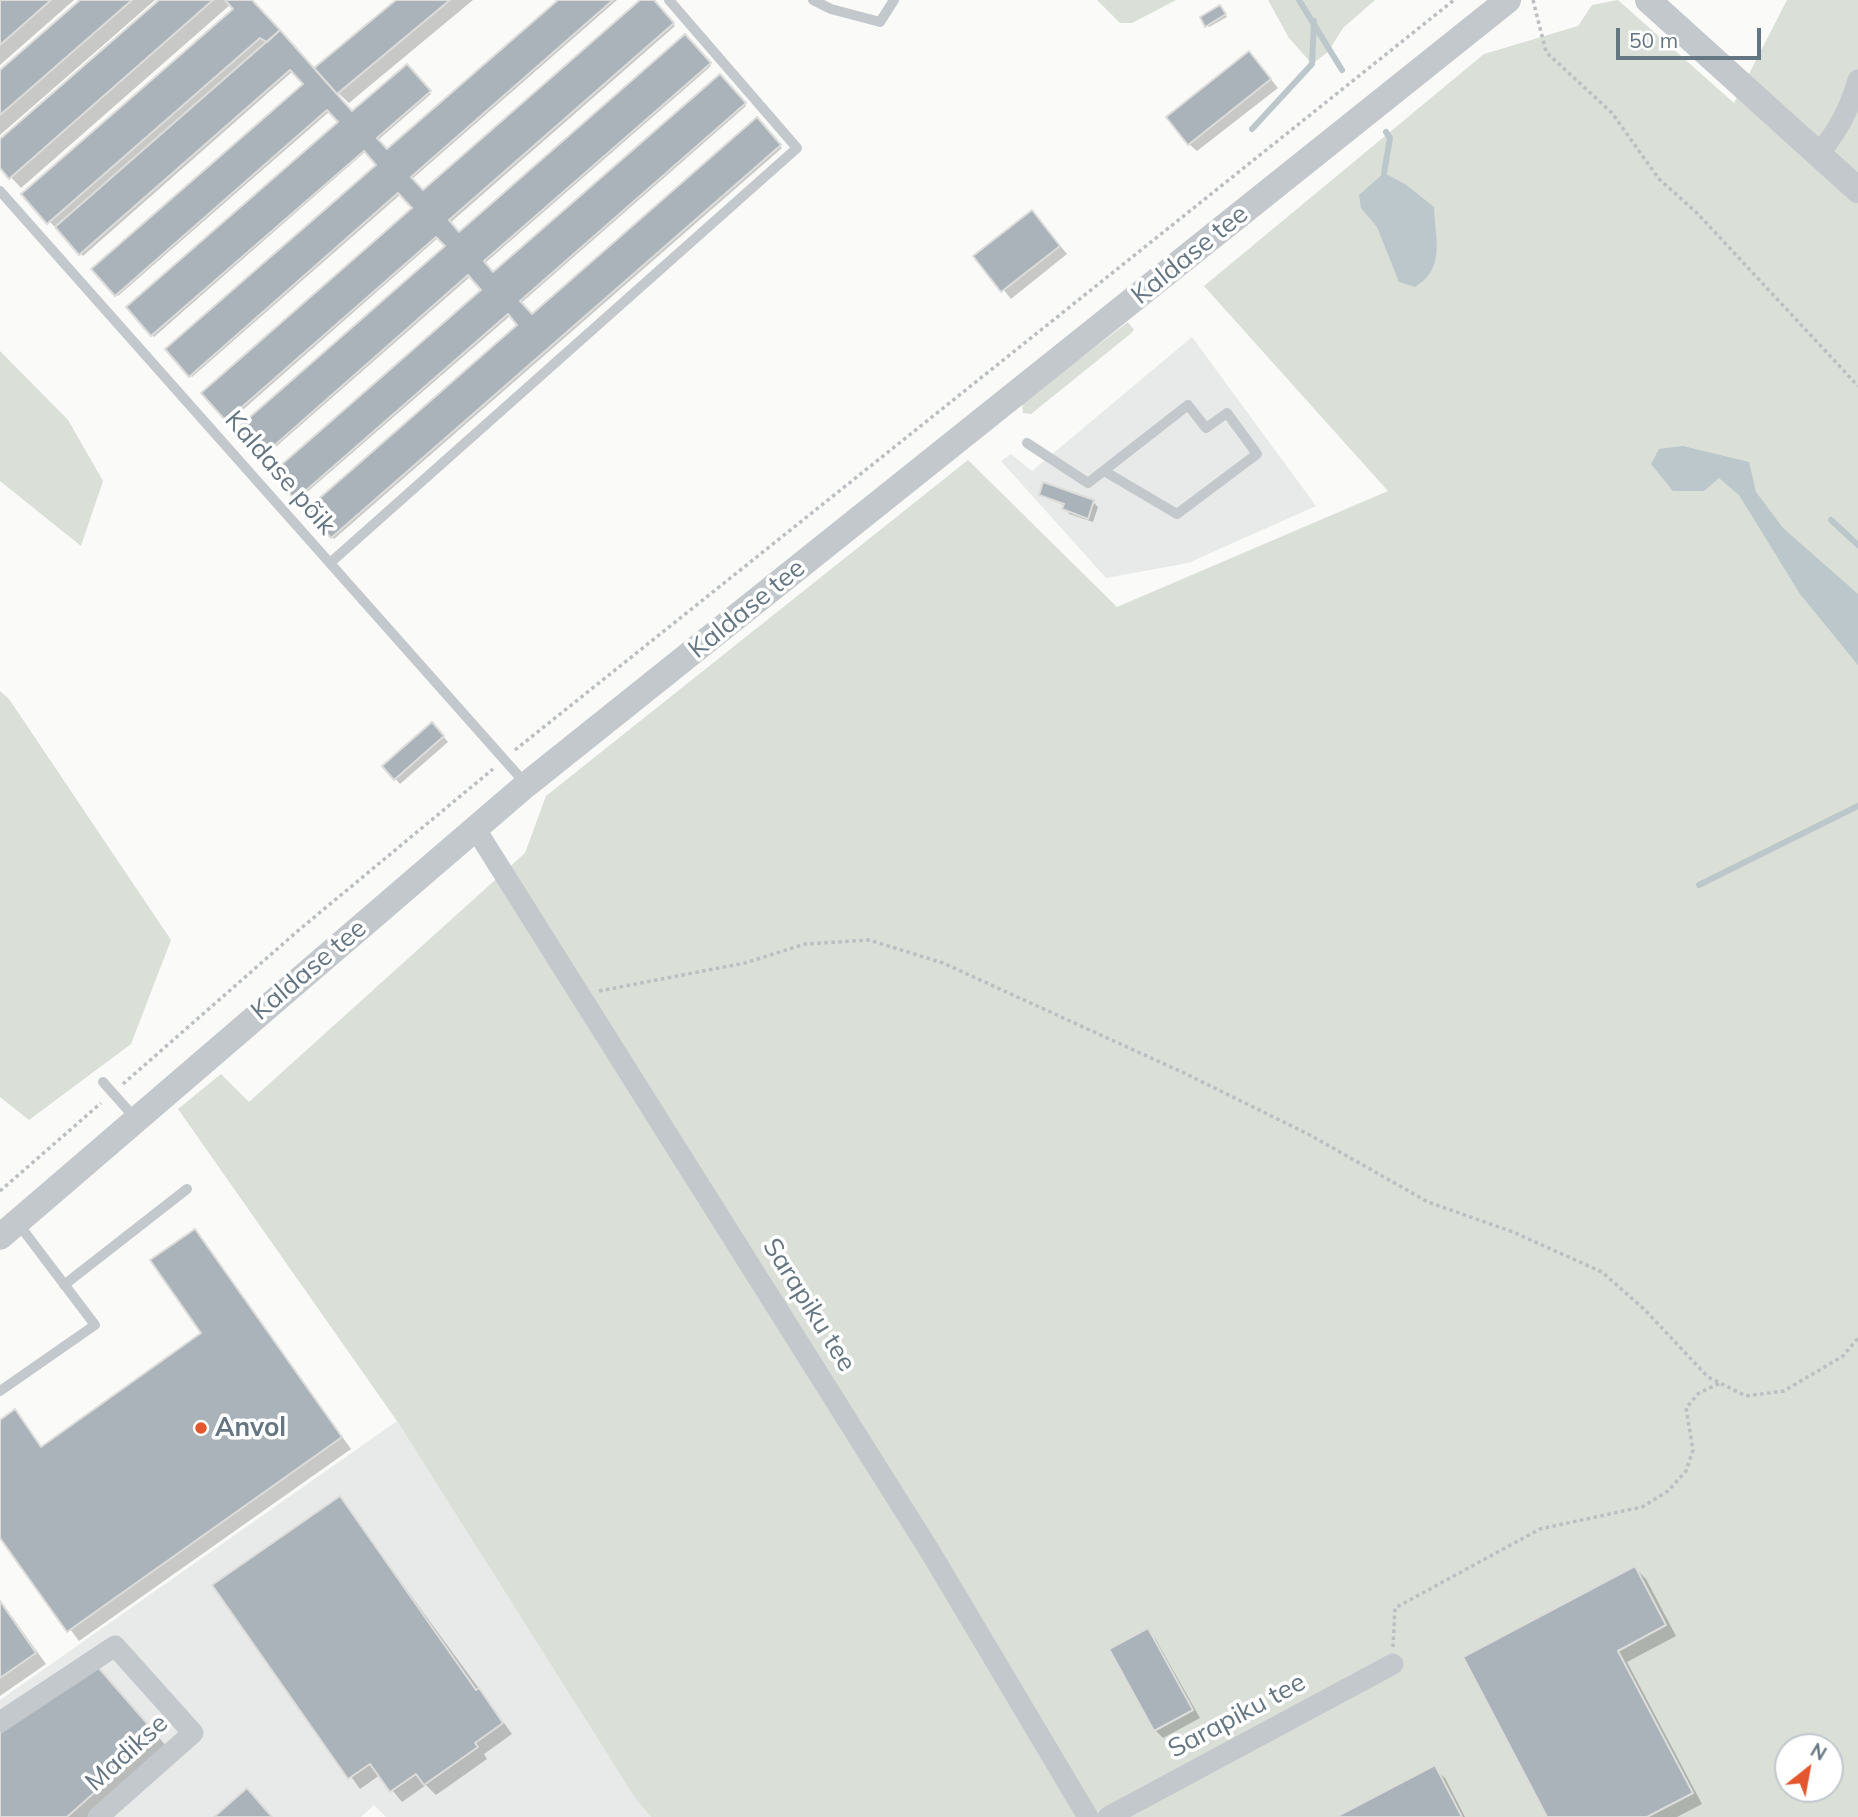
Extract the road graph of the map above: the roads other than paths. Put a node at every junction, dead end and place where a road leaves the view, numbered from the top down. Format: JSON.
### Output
{"nodes":[{"id":1,"x":669,"y":0,"type":"edge"},
{"id":2,"x":813,"y":0,"type":"edge"},
{"id":3,"x":894,"y":0,"type":"edge"},
{"id":4,"x":1508,"y":0,"type":"edge"},
{"id":5,"x":1648,"y":0,"type":"edge"},
{"id":6,"x":1858,"y":80,"type":"edge"},
{"id":7,"x":1818,"y":154,"type":"junction"},
{"id":8,"x":1858,"y":190,"type":"edge"},
{"id":9,"x":0,"y":191,"type":"edge"},
{"id":10,"x":1027,"y":443,"type":"dead end"},
{"id":11,"x":1104,"y":471,"type":"junction"},
{"id":12,"x":330,"y":563,"type":"junction"},
{"id":13,"x":526,"y":785,"type":"junction"},
{"id":14,"x":475,"y":828,"type":"junction"},
{"id":15,"x":103,"y":1082,"type":"dead end"},
{"id":16,"x":135,"y":1118,"type":"junction"},
{"id":17,"x":187,"y":1189,"type":"dead end"},
{"id":18,"x":9,"y":1229,"type":"edge"},
{"id":19,"x":64,"y":1285,"type":"junction"},
{"id":20,"x":0,"y":1391,"type":"edge"},
{"id":21,"x":1393,"y":1664,"type":"road end"},
{"id":22,"x":0,"y":1722,"type":"edge"},
{"id":23,"x":98,"y":1817,"type":"edge"},
{"id":24,"x":1087,"y":1817,"type":"edge"},
{"id":25,"x":1108,"y":1817,"type":"edge"}],
"edges":[{"from":1,"to":12,"type":"lane"},
{"from":2,"to":3,"type":"lane"},
{"from":4,"to":13,"type":"street","name":"Kaldase tee"},
{"from":5,"to":7,"type":"street"},
{"from":6,"to":7,"type":"street"},
{"from":7,"to":8,"type":"street"},
{"from":9,"to":12,"type":"lane","name":"Kaldase põik"},
{"from":10,"to":11,"type":"lane"},
{"from":11,"to":11,"type":"lane"},
{"from":12,"to":13,"type":"lane","name":"Kaldase põik"},
{"from":13,"to":14,"type":"street","name":"Kaldase tee"},
{"from":14,"to":16,"type":"street","name":"Kaldase tee"},
{"from":14,"to":24,"type":"street","name":"Sarapiku tee"},
{"from":15,"to":16,"type":"lane"},
{"from":16,"to":18,"type":"street","name":"Kaldase tee"},
{"from":17,"to":19,"type":"lane"},
{"from":18,"to":19,"type":"lane"},
{"from":19,"to":20,"type":"lane"},
{"from":21,"to":25,"type":"street","name":"Sarapiku tee"},
{"from":22,"to":23,"type":"street","name":"Madikse"}]}
